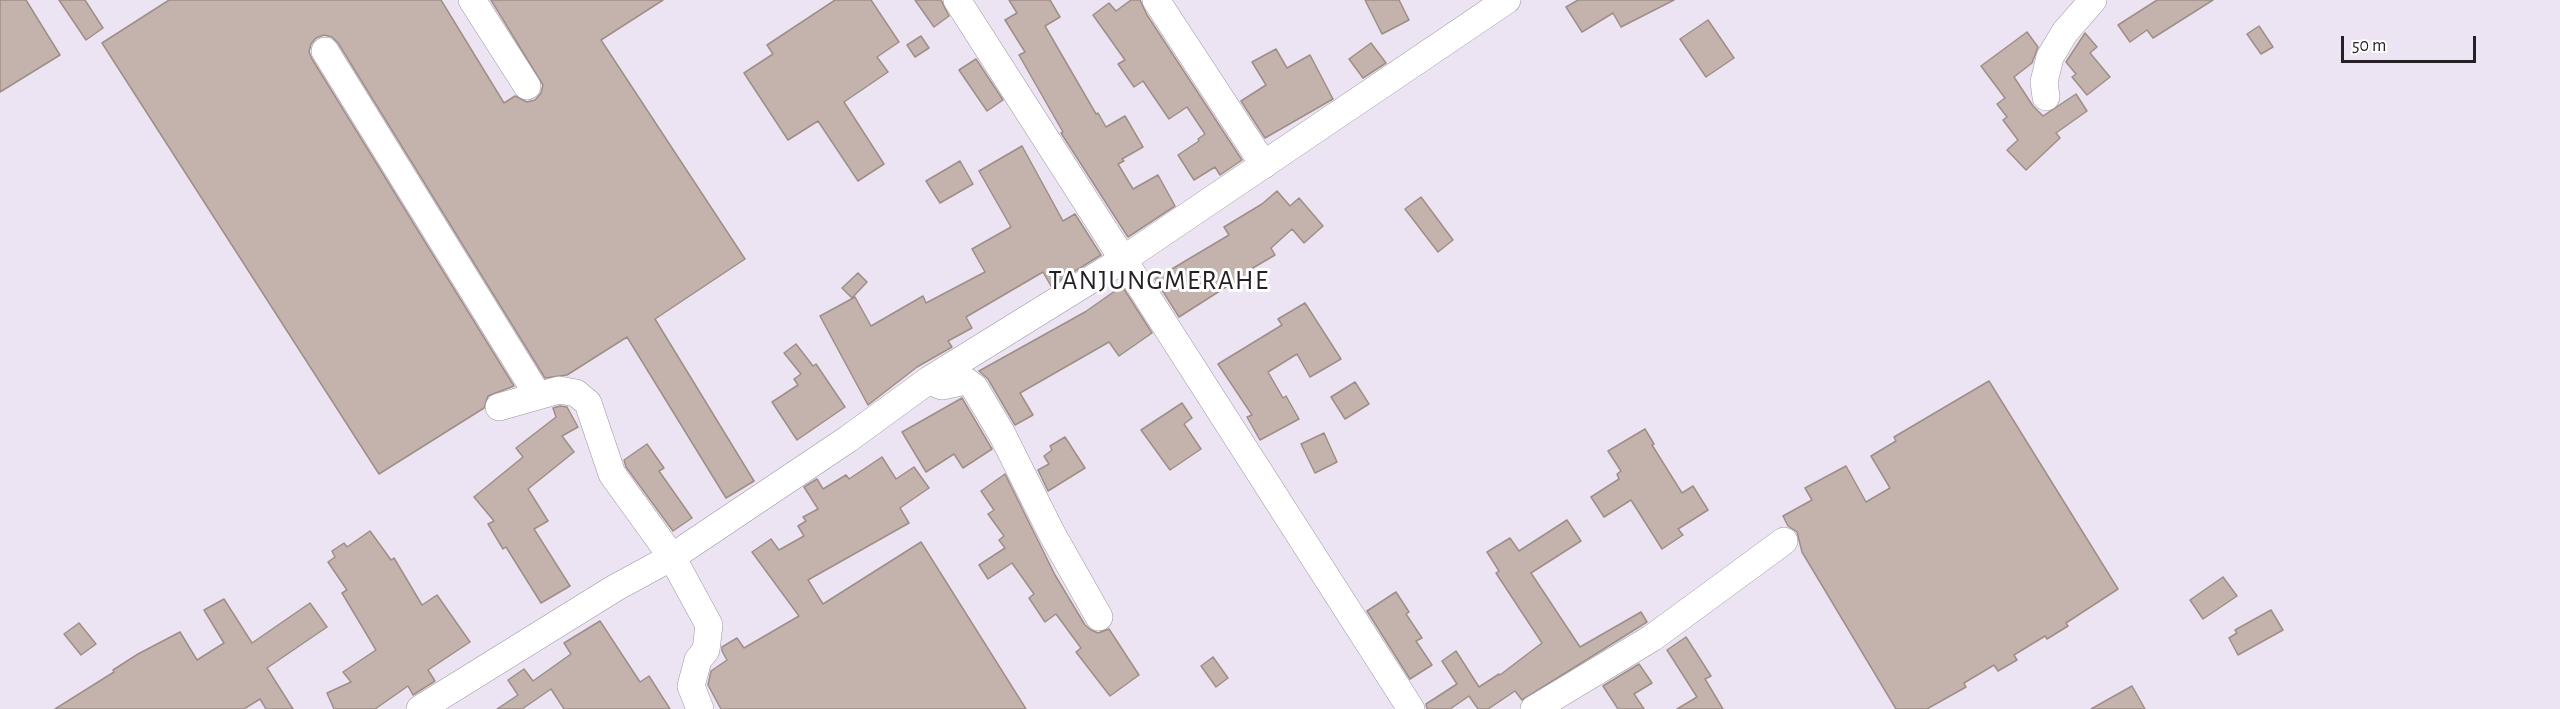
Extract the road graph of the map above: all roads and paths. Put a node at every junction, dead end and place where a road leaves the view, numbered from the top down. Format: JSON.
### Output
{"nodes":[{"id":1,"x":472,"y":0,"type":"edge"},
{"id":2,"x":957,"y":0,"type":"edge"},
{"id":3,"x":1156,"y":0,"type":"edge"},
{"id":4,"x":2093,"y":0,"type":"edge"},
{"id":5,"x":1500,"y":2,"type":"edge"},
{"id":6,"x":325,"y":51,"type":"dead end"},
{"id":7,"x":527,"y":86,"type":"dead end"},
{"id":8,"x":2046,"y":97,"type":"dead end"},
{"id":9,"x":1264,"y":165,"type":"junction"},
{"id":10,"x":1124,"y":259,"type":"junction"},
{"id":11,"x":929,"y":380,"type":"junction"},
{"id":12,"x":537,"y":394,"type":"junction"},
{"id":13,"x":499,"y":406,"type":"dead end"},
{"id":14,"x":1784,"y":540,"type":"dead end"},
{"id":15,"x":672,"y":557,"type":"junction"},
{"id":16,"x":1099,"y":616,"type":"dead end"},
{"id":17,"x":420,"y":709,"type":"edge"},
{"id":18,"x":700,"y":709,"type":"edge"},
{"id":19,"x":1411,"y":709,"type":"edge"},
{"id":20,"x":1534,"y":709,"type":"edge"}],
"edges":[{"from":1,"to":7,"type":"street"},
{"from":2,"to":10,"type":"street"},
{"from":3,"to":9,"type":"street"},
{"from":4,"to":8,"type":"street"},
{"from":5,"to":9,"type":"street"},
{"from":6,"to":12,"type":"street"},
{"from":9,"to":10,"type":"street"},
{"from":10,"to":11,"type":"street"},
{"from":10,"to":19,"type":"street"},
{"from":11,"to":15,"type":"street"},
{"from":11,"to":16,"type":"street"},
{"from":12,"to":13,"type":"street"},
{"from":12,"to":15,"type":"street"},
{"from":14,"to":20,"type":"street"},
{"from":15,"to":17,"type":"street"},
{"from":15,"to":18,"type":"street"}]}
